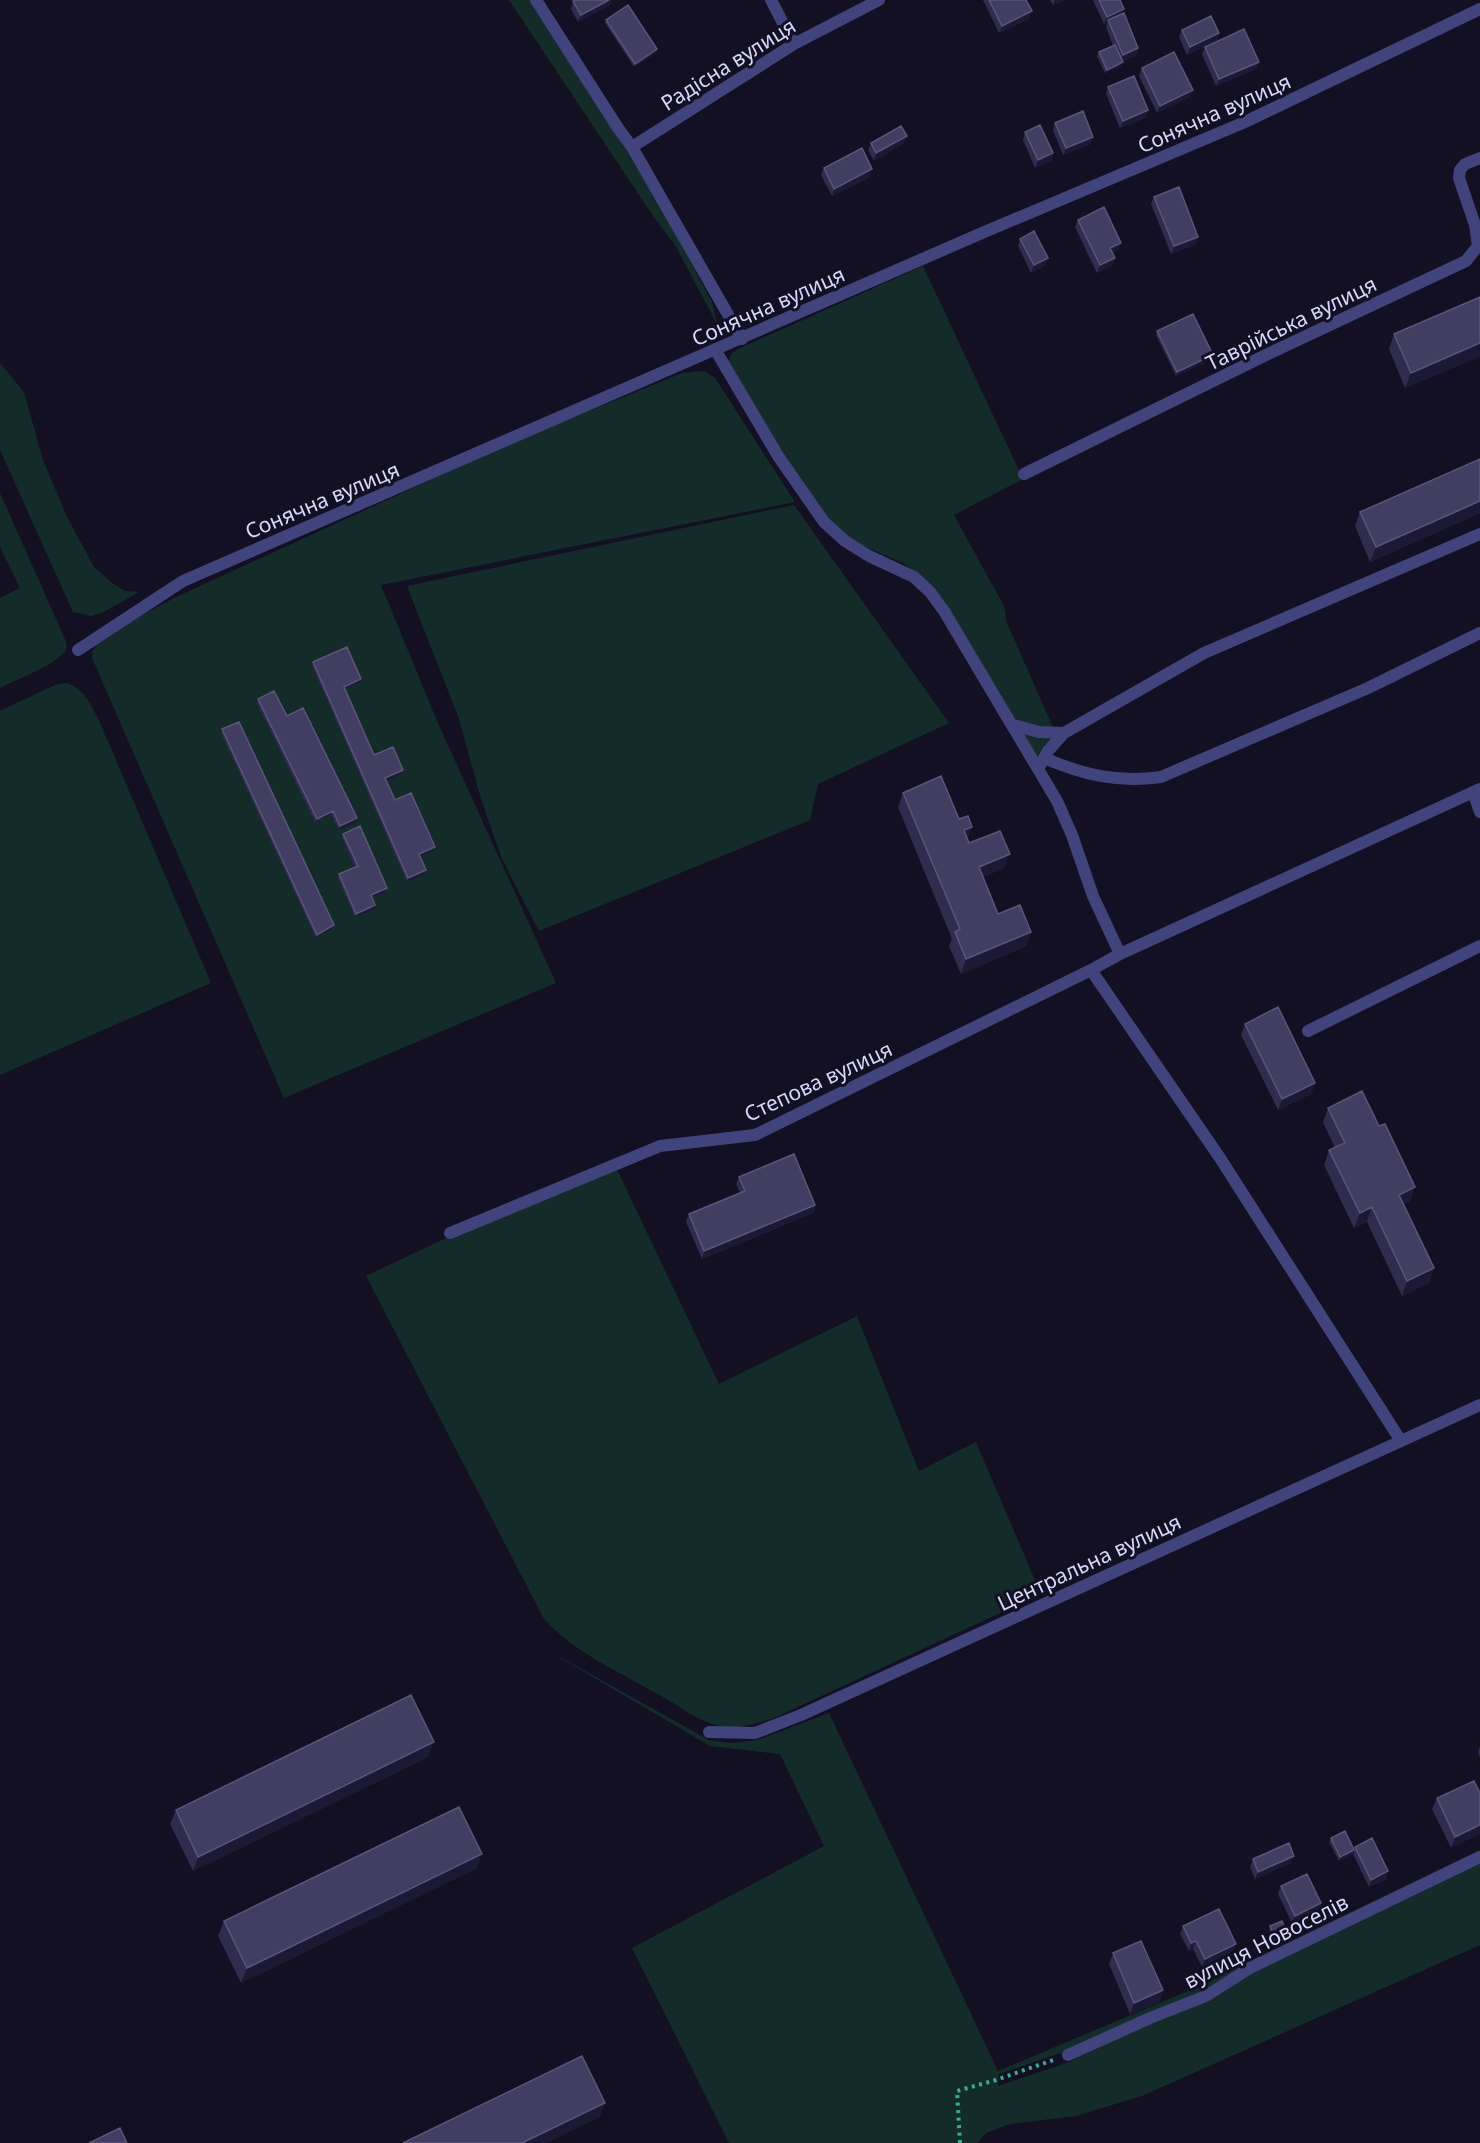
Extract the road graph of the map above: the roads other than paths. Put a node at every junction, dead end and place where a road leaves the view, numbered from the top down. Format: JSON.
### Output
{"nodes":[{"id":1,"x":536,"y":0,"type":"edge"},
{"id":2,"x":771,"y":0,"type":"edge"},
{"id":3,"x":879,"y":0,"type":"edge"},
{"id":4,"x":1480,"y":9,"type":"edge"},
{"id":5,"x":794,"y":44,"type":"junction"},
{"id":6,"x":632,"y":147,"type":"junction"},
{"id":7,"x":1480,"y":158,"type":"edge"},
{"id":8,"x":742,"y":339,"type":"junction"},
{"id":9,"x":716,"y":351,"type":"junction"},
{"id":10,"x":1024,"y":474,"type":"dead end"},
{"id":11,"x":1480,"y":534,"type":"edge"},
{"id":12,"x":1480,"y":633,"type":"edge"},
{"id":13,"x":78,"y":650,"type":"dead end"},
{"id":14,"x":1013,"y":725,"type":"junction"},
{"id":15,"x":1064,"y":733,"type":"junction"},
{"id":16,"x":1041,"y":764,"type":"junction"},
{"id":17,"x":1476,"y":790,"type":"edge"},
{"id":18,"x":1480,"y":812,"type":"edge"},
{"id":19,"x":1480,"y":946,"type":"edge"},
{"id":20,"x":1120,"y":954,"type":"junction"},
{"id":21,"x":1091,"y":970,"type":"junction"},
{"id":22,"x":1308,"y":1031,"type":"dead end"},
{"id":23,"x":450,"y":1233,"type":"dead end"},
{"id":24,"x":1480,"y":1405,"type":"edge"},
{"id":25,"x":1401,"y":1441,"type":"junction"},
{"id":26,"x":709,"y":1732,"type":"dead end"},
{"id":27,"x":1480,"y":1857,"type":"edge"},
{"id":28,"x":1068,"y":2055,"type":"road end"}],
"edges":[{"from":1,"to":6,"type":"street"},
{"from":2,"to":5,"type":"street"},
{"from":3,"to":5,"type":"street","name":"Радісна вулиця"},
{"from":4,"to":8,"type":"street","name":"Сонячна вулиця"},
{"from":5,"to":6,"type":"street","name":"Радісна вулиця"},
{"from":6,"to":8,"type":"street"},
{"from":7,"to":10,"type":"street","name":"Таврійська вулиця"},
{"from":8,"to":9,"type":"street","name":"Сонячна вулиця"},
{"from":9,"to":13,"type":"street","name":"Сонячна вулиця"},
{"from":9,"to":14,"type":"street"},
{"from":11,"to":15,"type":"street"},
{"from":12,"to":16,"type":"street"},
{"from":14,"to":15,"type":"street"},
{"from":14,"to":16,"type":"street"},
{"from":15,"to":16,"type":"street"},
{"from":16,"to":20,"type":"street"},
{"from":17,"to":18,"type":"street"},
{"from":17,"to":20,"type":"street","name":"Степова вулиця"},
{"from":19,"to":22,"type":"street"},
{"from":20,"to":21,"type":"street","name":"Степова вулиця"},
{"from":21,"to":23,"type":"street","name":"Степова вулиця"},
{"from":21,"to":25,"type":"street"},
{"from":24,"to":25,"type":"street","name":"Центральна вулиця"},
{"from":25,"to":26,"type":"street","name":"Центральна вулиця"},
{"from":27,"to":28,"type":"street","name":"вулиця Новоселів"}]}
